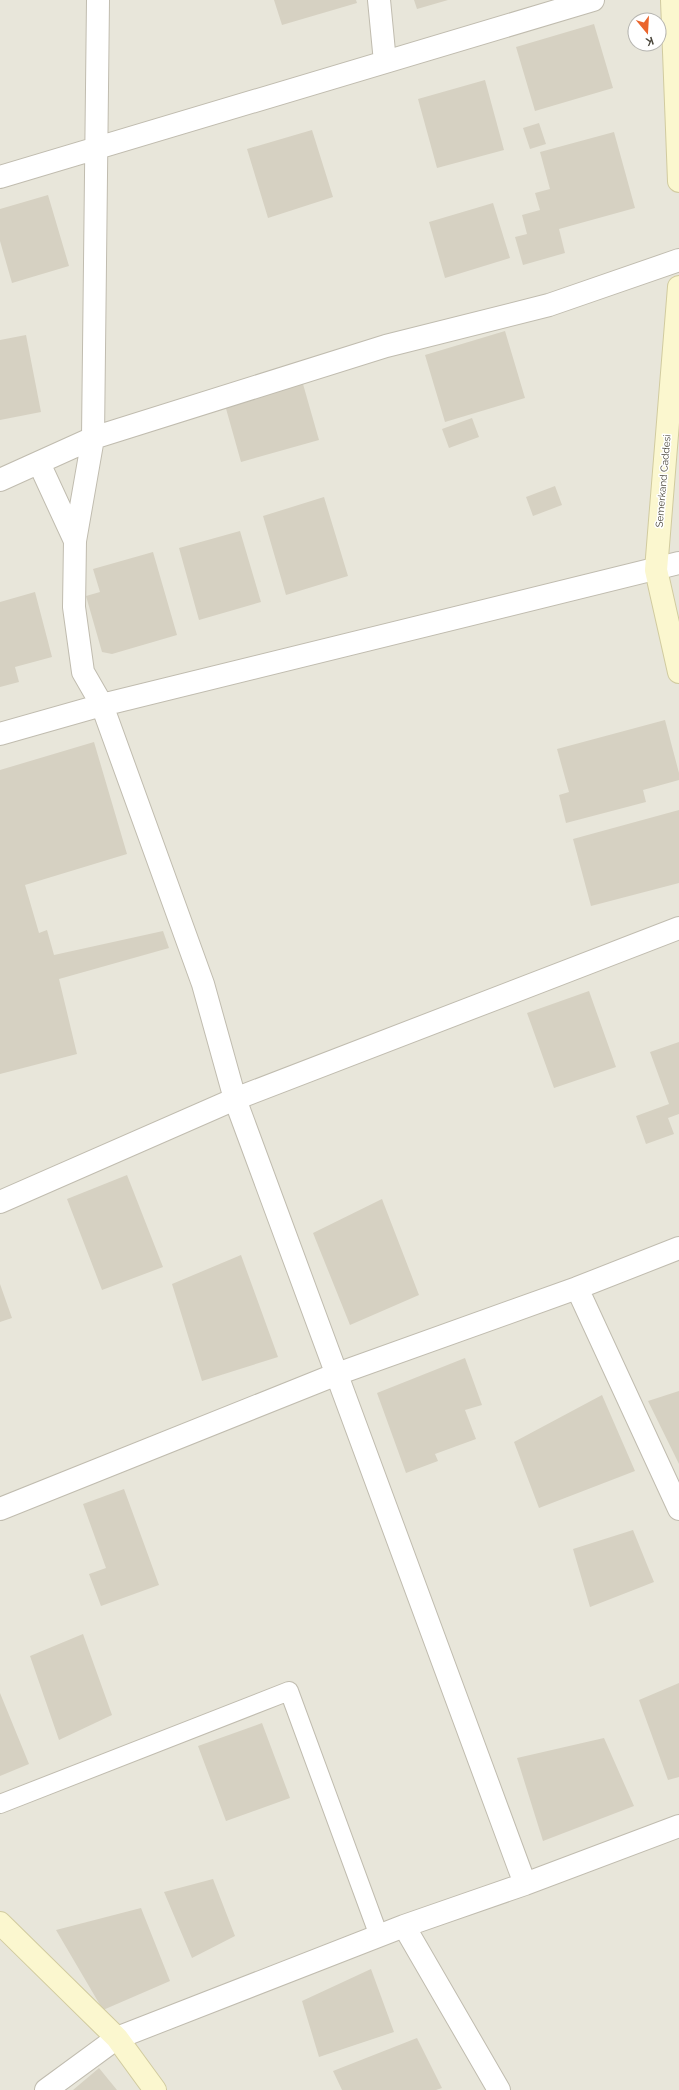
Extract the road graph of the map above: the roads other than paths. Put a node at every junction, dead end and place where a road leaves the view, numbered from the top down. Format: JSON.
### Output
{"nodes":[{"id":1,"x":98,"y":0,"type":"edge"},
{"id":2,"x":379,"y":0,"type":"edge"},
{"id":3,"x":593,"y":0,"type":"edge"},
{"id":4,"x":672,"y":0,"type":"edge"},
{"id":5,"x":385,"y":62,"type":"junction"},
{"id":6,"x":98,"y":149,"type":"junction"},
{"id":7,"x":0,"y":177,"type":"edge"},
{"id":8,"x":679,"y":181,"type":"edge"},
{"id":9,"x":679,"y":260,"type":"edge"},
{"id":10,"x":679,"y":287,"type":"edge"},
{"id":11,"x":93,"y":438,"type":"junction"},
{"id":12,"x":39,"y":463,"type":"junction"},
{"id":13,"x":0,"y":480,"type":"edge"},
{"id":14,"x":75,"y":541,"type":"junction"},
{"id":15,"x":679,"y":563,"type":"edge"},
{"id":16,"x":656,"y":570,"type":"junction"},
{"id":17,"x":679,"y":672,"type":"edge"},
{"id":18,"x":102,"y":705,"type":"junction"},
{"id":19,"x":0,"y":734,"type":"edge"},
{"id":20,"x":679,"y":928,"type":"edge"},
{"id":21,"x":235,"y":1099,"type":"junction"},
{"id":22,"x":0,"y":1202,"type":"edge"},
{"id":23,"x":679,"y":1248,"type":"edge"},
{"id":24,"x":577,"y":1288,"type":"junction"},
{"id":25,"x":337,"y":1374,"type":"junction"},
{"id":26,"x":679,"y":1508,"type":"edge"},
{"id":27,"x":0,"y":1510,"type":"edge"},
{"id":28,"x":0,"y":1804,"type":"edge"},
{"id":29,"x":679,"y":1826,"type":"edge"},
{"id":30,"x":525,"y":1884,"type":"junction"},
{"id":31,"x":0,"y":1923,"type":"edge"},
{"id":32,"x":404,"y":1926,"type":"junction"},
{"id":33,"x":379,"y":1936,"type":"junction"},
{"id":34,"x":117,"y":2038,"type":"junction"},
{"id":35,"x":46,"y":2090,"type":"edge"},
{"id":36,"x":155,"y":2090,"type":"edge"},
{"id":37,"x":499,"y":2090,"type":"edge"}],
"edges":[{"from":1,"to":6,"type":"street"},
{"from":2,"to":5,"type":"street"},
{"from":3,"to":5,"type":"street"},
{"from":4,"to":8,"type":"street"},
{"from":5,"to":6,"type":"street"},
{"from":6,"to":7,"type":"street"},
{"from":6,"to":11,"type":"street"},
{"from":9,"to":11,"type":"street"},
{"from":10,"to":16,"type":"street","name":"Semerkand Caddesi"},
{"from":11,"to":12,"type":"street"},
{"from":11,"to":14,"type":"street"},
{"from":12,"to":13,"type":"street"},
{"from":12,"to":14,"type":"street"},
{"from":14,"to":18,"type":"street"},
{"from":15,"to":16,"type":"street"},
{"from":16,"to":17,"type":"street","name":"Semerkand Caddesi"},
{"from":16,"to":18,"type":"street"},
{"from":18,"to":19,"type":"street"},
{"from":18,"to":21,"type":"street"},
{"from":20,"to":21,"type":"street"},
{"from":21,"to":22,"type":"street"},
{"from":21,"to":25,"type":"street"},
{"from":23,"to":24,"type":"street"},
{"from":24,"to":25,"type":"street"},
{"from":24,"to":26,"type":"street"},
{"from":25,"to":27,"type":"street"},
{"from":25,"to":30,"type":"street"},
{"from":28,"to":33,"type":"lane"},
{"from":29,"to":30,"type":"street"},
{"from":30,"to":32,"type":"street"},
{"from":31,"to":34,"type":"street"},
{"from":32,"to":33,"type":"street"},
{"from":32,"to":37,"type":"street"},
{"from":33,"to":34,"type":"street"},
{"from":34,"to":35,"type":"street"},
{"from":34,"to":36,"type":"street"}]}
